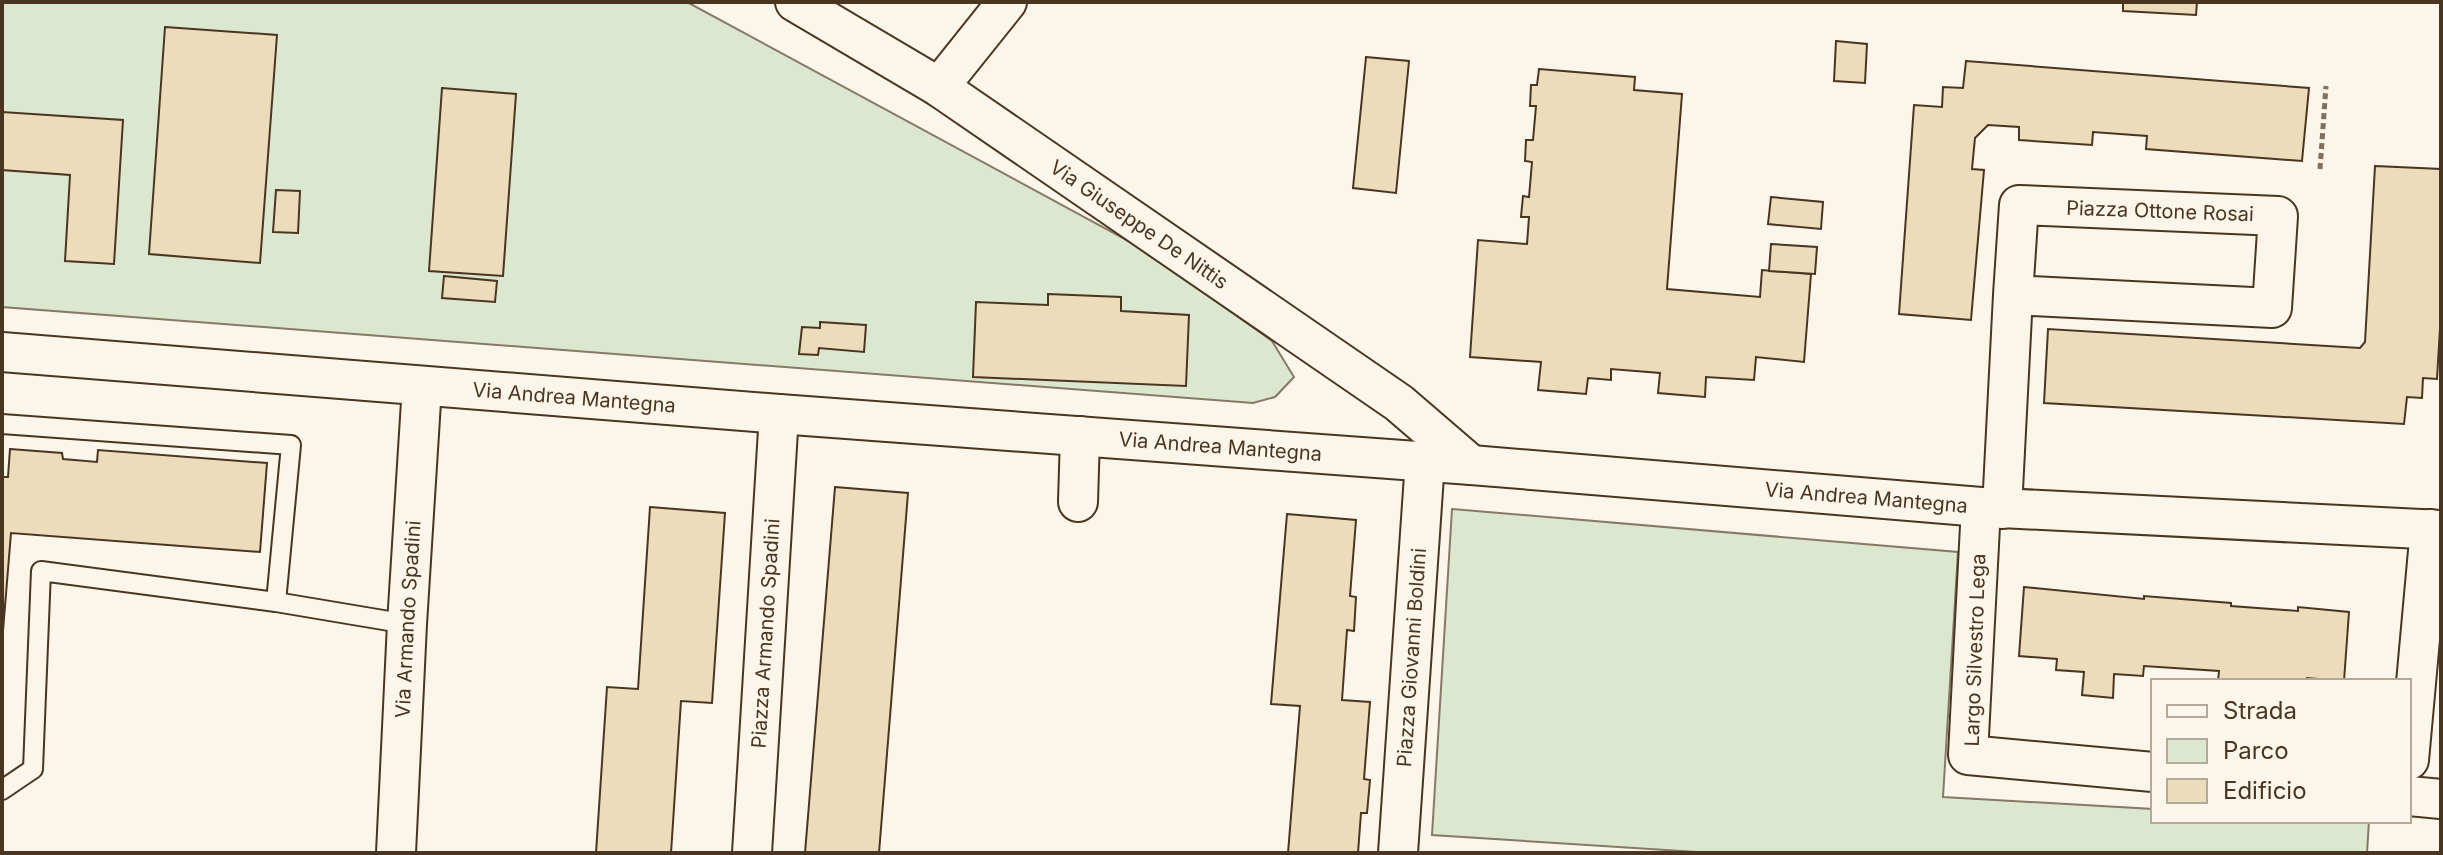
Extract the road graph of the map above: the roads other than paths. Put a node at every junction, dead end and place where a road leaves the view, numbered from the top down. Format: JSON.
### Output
{"nodes":[{"id":1,"x":795,"y":2,"type":"edge"},
{"id":2,"x":1007,"y":2,"type":"edge"},
{"id":3,"x":939,"y":87,"type":"junction"},
{"id":4,"x":2013,"y":295,"type":"junction"},
{"id":5,"x":2,"y":352,"type":"edge"},
{"id":6,"x":422,"y":386,"type":"junction"},
{"id":7,"x":779,"y":414,"type":"junction"},
{"id":8,"x":2,"y":424,"type":"edge"},
{"id":9,"x":1080,"y":436,"type":"junction"},
{"id":10,"x":1425,"y":461,"type":"junction"},
{"id":11,"x":1471,"y":465,"type":"junction"},
{"id":12,"x":1078,"y":502,"type":"dead end"},
{"id":13,"x":1992,"y":508,"type":"junction"},
{"id":14,"x":2436,"y":529,"type":"edge"},
{"id":15,"x":276,"y":602,"type":"junction"},
{"id":16,"x":407,"y":624,"type":"junction"},
{"id":17,"x":2411,"y":743,"type":"edge"},
{"id":18,"x":2151,"y":772,"type":"edge"},
{"id":19,"x":2,"y":790,"type":"edge"},
{"id":20,"x":2411,"y":796,"type":"edge"},
{"id":21,"x":2441,"y":799,"type":"edge"},
{"id":22,"x":396,"y":853,"type":"edge"},
{"id":23,"x":752,"y":853,"type":"edge"},
{"id":24,"x":1398,"y":853,"type":"edge"}],
"edges":[{"from":1,"to":3,"type":"street","name":"Via Giuseppe De Nittis"},
{"from":2,"to":3,"type":"street"},
{"from":3,"to":11,"type":"street","name":"Via Giuseppe De Nittis"},
{"from":4,"to":4,"type":"street","name":"Piazza Ottone Rosai"},
{"from":4,"to":13,"type":"street","name":"Piazza Ottone Rosai"},
{"from":5,"to":6,"type":"street","name":"Via Andrea Mantegna"},
{"from":6,"to":7,"type":"street","name":"Via Andrea Mantegna"},
{"from":6,"to":16,"type":"street","name":"Via Armando Spadini"},
{"from":7,"to":9,"type":"street","name":"Via Andrea Mantegna"},
{"from":7,"to":23,"type":"street","name":"Piazza Armando Spadini"},
{"from":8,"to":15,"type":"lane"},
{"from":9,"to":10,"type":"street","name":"Via Andrea Mantegna"},
{"from":9,"to":12,"type":"street"},
{"from":10,"to":11,"type":"street","name":"Via Andrea Mantegna"},
{"from":10,"to":24,"type":"street","name":"Piazza Giovanni Boldini"},
{"from":11,"to":13,"type":"street","name":"Via Andrea Mantegna"},
{"from":13,"to":14,"type":"street","name":"Via Andrea Mantegna"},
{"from":13,"to":18,"type":"street","name":"Largo Silvestro Lega"},
{"from":14,"to":17,"type":"street"},
{"from":15,"to":16,"type":"lane"},
{"from":15,"to":19,"type":"lane"},
{"from":16,"to":22,"type":"street","name":"Via Armando Spadini"},
{"from":20,"to":21,"type":"street"}]}
